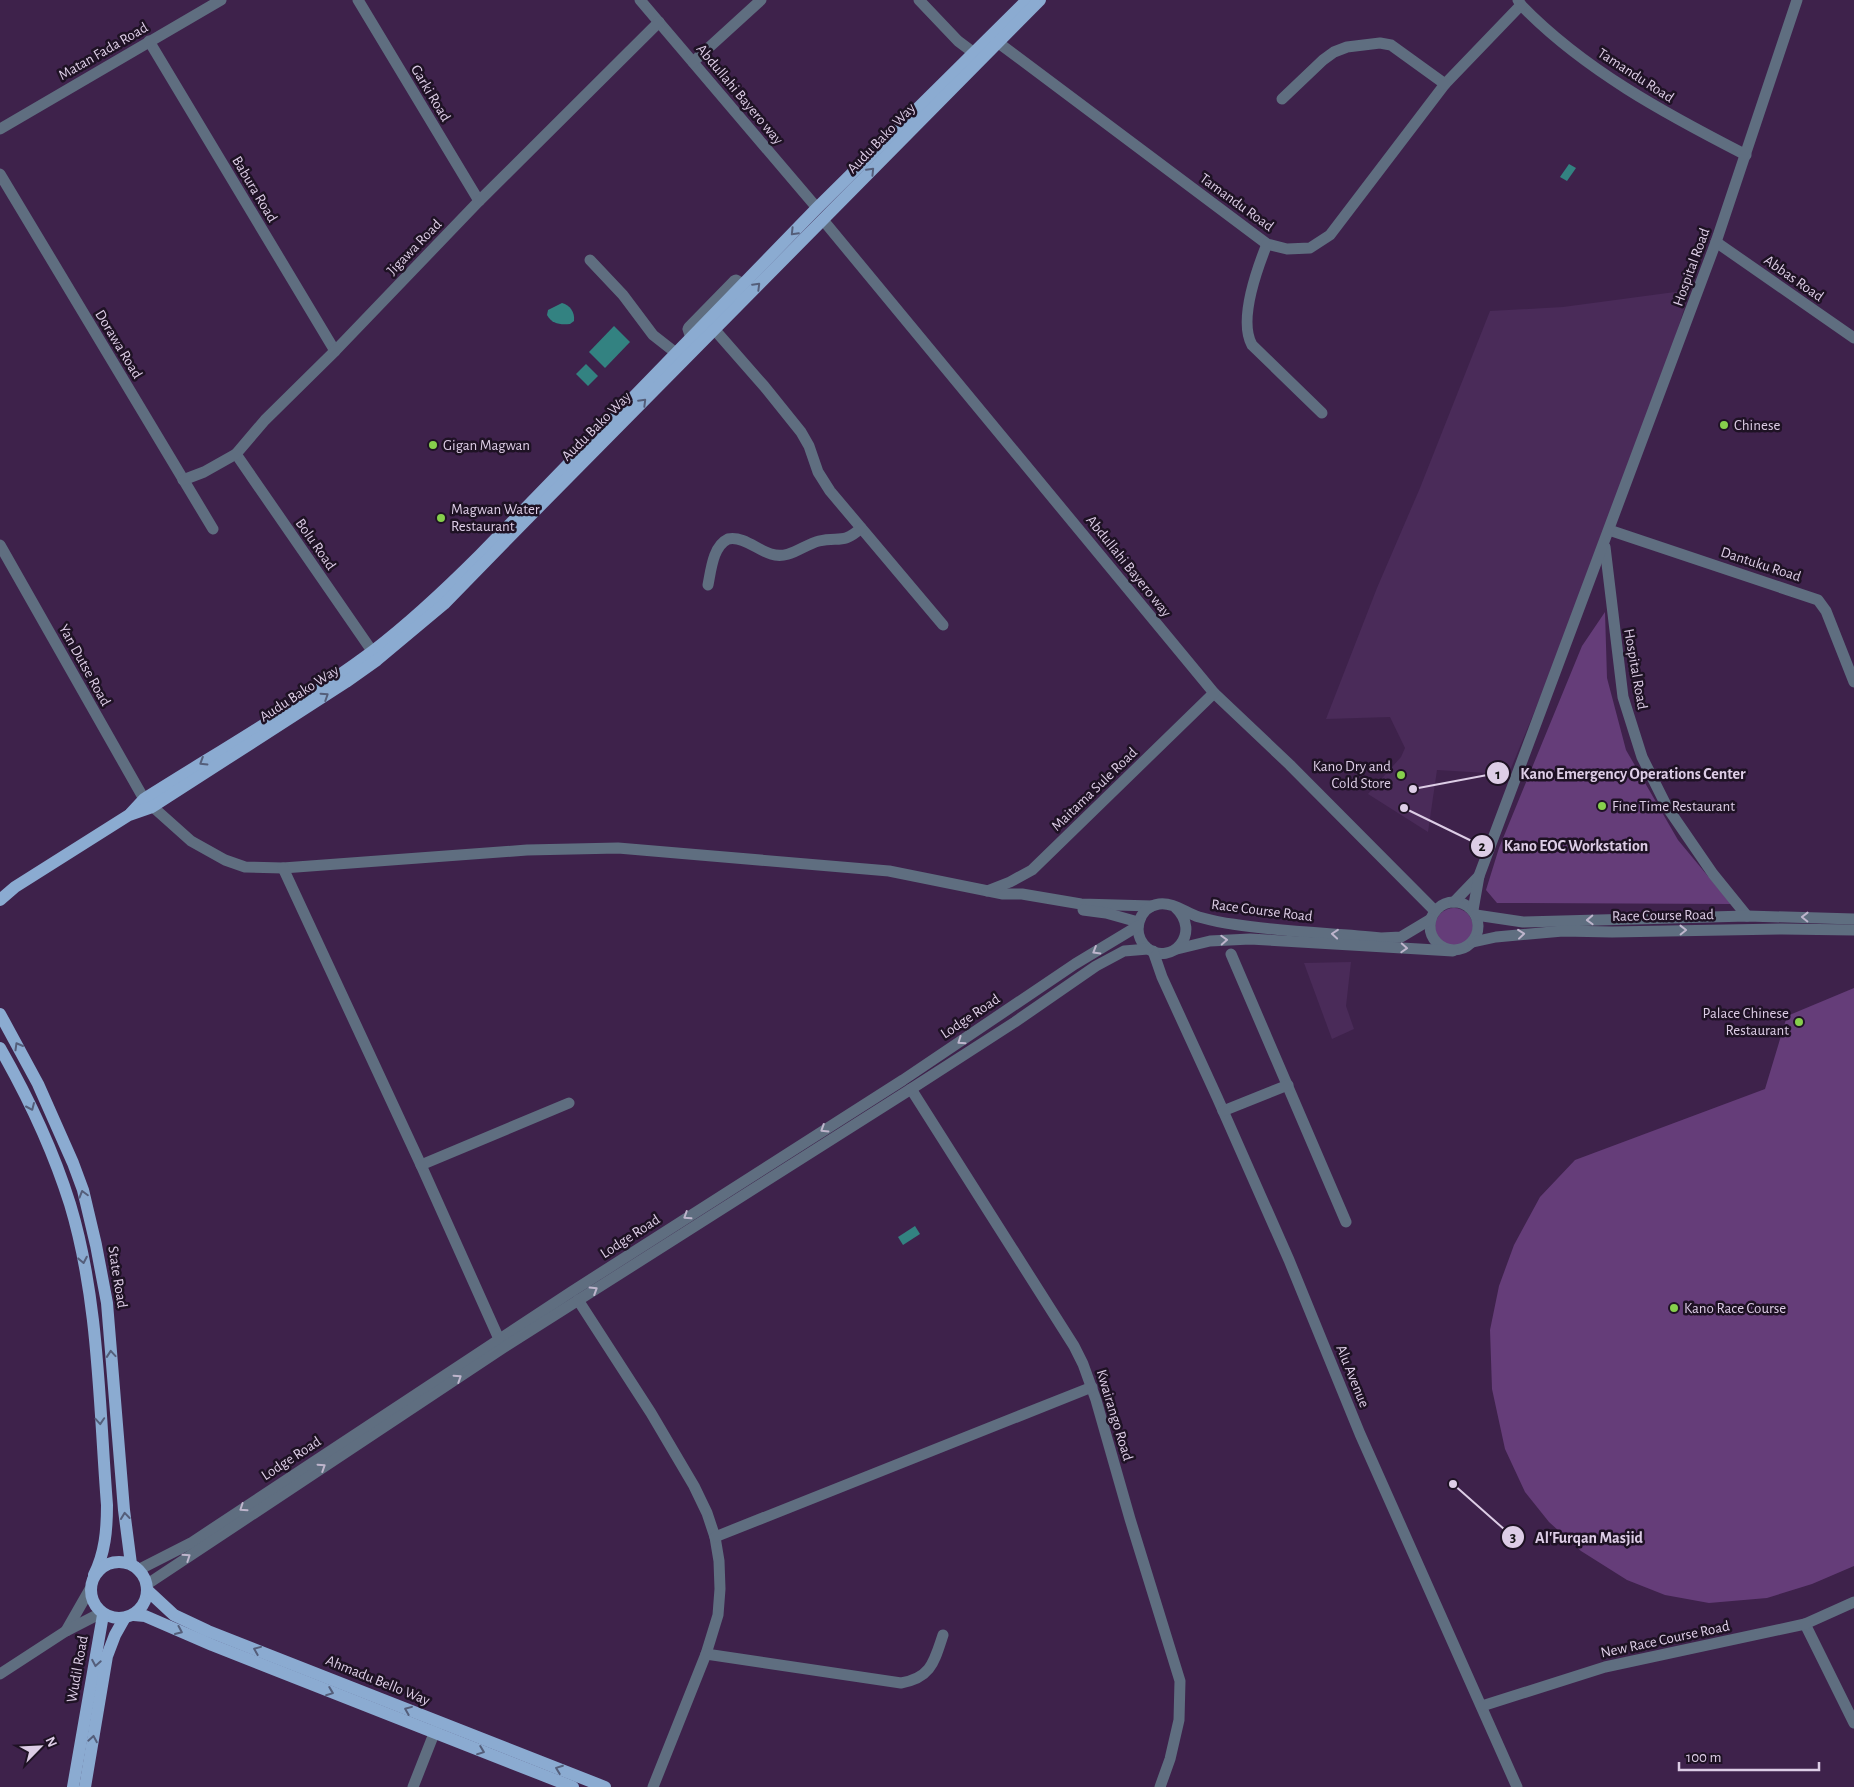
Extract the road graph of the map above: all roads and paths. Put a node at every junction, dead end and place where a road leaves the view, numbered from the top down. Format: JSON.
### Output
{"nodes":[{"id":1,"x":221,"y":0,"type":"edge"},
{"id":2,"x":358,"y":0,"type":"edge"},
{"id":3,"x":640,"y":0,"type":"edge"},
{"id":4,"x":761,"y":0,"type":"edge"},
{"id":5,"x":918,"y":0,"type":"edge"},
{"id":6,"x":1027,"y":0,"type":"edge"},
{"id":7,"x":1040,"y":0,"type":"edge"},
{"id":8,"x":1797,"y":0,"type":"edge"},
{"id":9,"x":1519,"y":3,"type":"edge"},
{"id":10,"x":659,"y":22,"type":"junction"},
{"id":11,"x":994,"y":40,"type":"junction"},
{"id":12,"x":149,"y":41,"type":"junction"},
{"id":13,"x":974,"y":54,"type":"junction"},
{"id":14,"x":693,"y":62,"type":"junction"},
{"id":15,"x":1445,"y":84,"type":"junction"},
{"id":16,"x":1282,"y":99,"type":"dead end"},
{"id":17,"x":0,"y":129,"type":"edge"},
{"id":18,"x":1746,"y":155,"type":"junction"},
{"id":19,"x":0,"y":174,"type":"edge"},
{"id":20,"x":478,"y":201,"type":"junction"},
{"id":21,"x":818,"y":208,"type":"junction"},
{"id":22,"x":823,"y":220,"type":"junction"},
{"id":23,"x":1716,"y":242,"type":"junction"},
{"id":24,"x":1267,"y":244,"type":"junction"},
{"id":25,"x":590,"y":260,"type":"dead end"},
{"id":26,"x":714,"y":329,"type":"junction"},
{"id":27,"x":1854,"y":338,"type":"edge"},
{"id":28,"x":335,"y":352,"type":"junction"},
{"id":29,"x":676,"y":353,"type":"junction"},
{"id":30,"x":1322,"y":413,"type":"dead end"},
{"id":31,"x":236,"y":454,"type":"junction"},
{"id":32,"x":182,"y":480,"type":"junction"},
{"id":33,"x":861,"y":528,"type":"junction"},
{"id":34,"x":213,"y":529,"type":"dead end"},
{"id":35,"x":1609,"y":530,"type":"junction"},
{"id":36,"x":1605,"y":543,"type":"junction"},
{"id":37,"x":0,"y":545,"type":"edge"},
{"id":38,"x":708,"y":585,"type":"dead end"},
{"id":39,"x":944,"y":626,"type":"dead end"},
{"id":40,"x":372,"y":651,"type":"junction"},
{"id":41,"x":1854,"y":682,"type":"edge"},
{"id":42,"x":1214,"y":693,"type":"junction"},
{"id":43,"x":148,"y":803,"type":"junction"},
{"id":44,"x":283,"y":868,"type":"junction"},
{"id":45,"x":1479,"y":876,"type":"junction"},
{"id":46,"x":15,"y":887,"type":"junction"},
{"id":47,"x":986,"y":891,"type":"junction"},
{"id":48,"x":1003,"y":894,"type":"junction"},
{"id":49,"x":0,"y":895,"type":"edge"},
{"id":50,"x":0,"y":900,"type":"edge"},
{"id":51,"x":1454,"y":902,"type":"junction"},
{"id":52,"x":1152,"y":906,"type":"junction"},
{"id":53,"x":1175,"y":907,"type":"junction"},
{"id":54,"x":1474,"y":913,"type":"junction"},
{"id":55,"x":1433,"y":915,"type":"junction"},
{"id":56,"x":1747,"y":916,"type":"junction"},
{"id":57,"x":1854,"y":919,"type":"edge"},
{"id":58,"x":1138,"y":924,"type":"junction"},
{"id":59,"x":1854,"y":930,"type":"edge"},
{"id":60,"x":1473,"y":942,"type":"junction"},
{"id":61,"x":1150,"y":950,"type":"junction"},
{"id":62,"x":1172,"y":951,"type":"junction"},
{"id":63,"x":1453,"y":951,"type":"junction"},
{"id":64,"x":1231,"y":954,"type":"dead end"},
{"id":65,"x":1162,"y":977,"type":"junction"},
{"id":66,"x":0,"y":1014,"type":"edge"},
{"id":67,"x":0,"y":1048,"type":"edge"},
{"id":68,"x":1288,"y":1085,"type":"junction"},
{"id":69,"x":911,"y":1090,"type":"junction"},
{"id":70,"x":568,"y":1103,"type":"dead end"},
{"id":71,"x":1223,"y":1110,"type":"junction"},
{"id":72,"x":421,"y":1165,"type":"junction"},
{"id":73,"x":1346,"y":1222,"type":"dead end"},
{"id":74,"x":578,"y":1300,"type":"junction"},
{"id":75,"x":499,"y":1339,"type":"junction"},
{"id":76,"x":1092,"y":1387,"type":"junction"},
{"id":77,"x":715,"y":1537,"type":"junction"},
{"id":78,"x":134,"y":1567,"type":"junction"},
{"id":79,"x":94,"y":1576,"type":"junction"},
{"id":80,"x":147,"y":1587,"type":"junction"},
{"id":81,"x":90,"y":1590,"type":"junction"},
{"id":82,"x":1854,"y":1602,"type":"edge"},
{"id":83,"x":102,"y":1614,"type":"junction"},
{"id":84,"x":129,"y":1617,"type":"junction"},
{"id":85,"x":1805,"y":1624,"type":"junction"},
{"id":86,"x":66,"y":1631,"type":"junction"},
{"id":87,"x":943,"y":1635,"type":"dead end"},
{"id":88,"x":706,"y":1654,"type":"junction"},
{"id":89,"x":0,"y":1674,"type":"edge"},
{"id":90,"x":364,"y":1699,"type":"junction"},
{"id":91,"x":1482,"y":1706,"type":"junction"},
{"id":92,"x":1854,"y":1723,"type":"edge"},
{"id":93,"x":437,"y":1727,"type":"junction"},
{"id":94,"x":73,"y":1787,"type":"edge"},
{"id":95,"x":85,"y":1787,"type":"edge"},
{"id":96,"x":414,"y":1787,"type":"edge"},
{"id":97,"x":573,"y":1787,"type":"edge"},
{"id":98,"x":605,"y":1787,"type":"edge"},
{"id":99,"x":653,"y":1787,"type":"edge"},
{"id":100,"x":1160,"y":1787,"type":"edge"},
{"id":101,"x":1517,"y":1787,"type":"edge"}],
"edges":[{"from":1,"to":12,"type":"street","name":"Matan Fada Road"},
{"from":2,"to":20,"type":"street","name":"Garki Road"},
{"from":3,"to":10,"type":"street","name":"Abdullahi Bayero way"},
{"from":4,"to":14,"type":"street"},
{"from":5,"to":13,"type":"street"},
{"from":6,"to":11,"type":"main road","name":"Audu Bako Way"},
{"from":7,"to":11,"type":"main road","name":"Audu Bako Way"},
{"from":8,"to":18,"type":"street","name":"Hospital Road"},
{"from":9,"to":15,"type":"street","name":"Tamandu Road"},
{"from":9,"to":18,"type":"street","name":"Tamandu Road"},
{"from":10,"to":14,"type":"street","name":"Abdullahi Bayero way"},
{"from":10,"to":20,"type":"street","name":"Jigawa Road"},
{"from":11,"to":13,"type":"main road","name":"Audu Bako Way"},
{"from":22,"to":11,"type":"main road","name":"Audu Bako Way","one_way":true},
{"from":11,"to":24,"type":"street","name":"Tamandu Road"},
{"from":12,"to":17,"type":"street","name":"Matan Fada Road"},
{"from":12,"to":28,"type":"street","name":"Babura Road"},
{"from":13,"to":21,"type":"main road","name":"Audu Bako Way"},
{"from":14,"to":21,"type":"street","name":"Abdullahi Bayero way"},
{"from":15,"to":16,"type":"street"},
{"from":15,"to":24,"type":"street","name":"Tamandu Road"},
{"from":18,"to":23,"type":"street","name":"Hospital Road"},
{"from":19,"to":32,"type":"street","name":"Dorawa Road"},
{"from":20,"to":28,"type":"street","name":"Jigawa Road"},
{"from":21,"to":29,"type":"main road","name":"Audu Bako Way","one_way":true},
{"from":26,"to":22,"type":"main road","name":"Audu Bako Way","one_way":true},
{"from":22,"to":42,"type":"street","name":"Abdullahi Bayero way"},
{"from":23,"to":27,"type":"street","name":"Abbas Road"},
{"from":23,"to":35,"type":"street","name":"Hospital Road"},
{"from":24,"to":30,"type":"street"},
{"from":25,"to":29,"type":"street"},
{"from":26,"to":33,"type":"street"},
{"from":43,"to":26,"type":"main road","name":"Audu Bako Way","one_way":true},
{"from":28,"to":31,"type":"street","name":"Jigawa Road"},
{"from":29,"to":40,"type":"main road","name":"Audu Bako Way"},
{"from":31,"to":32,"type":"street","name":"Jigawa Road"},
{"from":31,"to":40,"type":"street","name":"Bolu Road"},
{"from":32,"to":34,"type":"street","name":"Dorawa Road"},
{"from":33,"to":38,"type":"street"},
{"from":33,"to":39,"type":"street"},
{"from":35,"to":36,"type":"street","name":"Hospital Road"},
{"from":35,"to":41,"type":"street","name":"Dantuku Road"},
{"from":36,"to":45,"type":"street","name":"Hospital Road"},
{"from":36,"to":56,"type":"street","name":"Hospital Road"},
{"from":37,"to":43,"type":"street","name":"Yan Dutse Road"},
{"from":40,"to":43,"type":"main road","name":"Audu Bako Way","one_way":true},
{"from":42,"to":47,"type":"street","name":"Maitama Sule Road"},
{"from":42,"to":55,"type":"street","name":"Abdullahi Bayero way"},
{"from":43,"to":44,"type":"street","name":"Yan Dutse Road"},
{"from":43,"to":46,"type":"main road","name":"Audu Bako Way"},
{"from":44,"to":47,"type":"street","name":"Yan Dutse Road"},
{"from":44,"to":72,"type":"street"},
{"from":45,"to":51,"type":"street","name":"Hospital Road"},
{"from":45,"to":54,"type":"street"},
{"from":46,"to":49,"type":"main road","name":"Audu Bako Way"},
{"from":46,"to":50,"type":"main road","name":"Audu Bako Way"},
{"from":47,"to":48,"type":"street","name":"Yan Dutse Road"},
{"from":48,"to":52,"type":"street"},
{"from":48,"to":58,"type":"street"},
{"from":51,"to":54,"type":"street"},
{"from":51,"to":55,"type":"street"},
{"from":52,"to":53,"type":"street"},
{"from":52,"to":58,"type":"street"},
{"from":55,"to":53,"type":"street","name":"Race Course Road","one_way":true},
{"from":53,"to":62,"type":"street"},
{"from":56,"to":54,"type":"street","name":"Race Course Road","one_way":true},
{"from":54,"to":60,"type":"street"},
{"from":55,"to":63,"type":"street"},
{"from":57,"to":56,"type":"street","name":"Race Course Road","one_way":true},
{"from":58,"to":61,"type":"street"},
{"from":58,"to":75,"type":"street","name":"Lodge Road","one_way":true},
{"from":60,"to":59,"type":"street","name":"Race Course Road","one_way":true},
{"from":60,"to":63,"type":"street"},
{"from":61,"to":62,"type":"street"},
{"from":61,"to":65,"type":"street","name":"Alu Avenue"},
{"from":61,"to":69,"type":"street","name":"Lodge Road"},
{"from":62,"to":63,"type":"street","name":"Race Course Road","one_way":true},
{"from":62,"to":65,"type":"street"},
{"from":64,"to":68,"type":"street"},
{"from":65,"to":71,"type":"street","name":"Alu Avenue"},
{"from":78,"to":66,"type":"main road","name":"State Road","one_way":true},
{"from":67,"to":79,"type":"main road","one_way":true},
{"from":68,"to":71,"type":"street"},
{"from":68,"to":73,"type":"street"},
{"from":74,"to":69,"type":"street","name":"Lodge Road","one_way":true},
{"from":69,"to":76,"type":"street","name":"Kwairango Road"},
{"from":70,"to":72,"type":"street"},
{"from":71,"to":91,"type":"street","name":"Alu Avenue"},
{"from":72,"to":75,"type":"street"},
{"from":74,"to":77,"type":"street"},
{"from":80,"to":74,"type":"street","name":"Lodge Road","one_way":true},
{"from":75,"to":78,"type":"street","name":"Lodge Road","one_way":true},
{"from":76,"to":77,"type":"street"},
{"from":76,"to":100,"type":"street","name":"Kwairango Road"},
{"from":77,"to":88,"type":"street"},
{"from":78,"to":79,"type":"main road"},
{"from":78,"to":80,"type":"main road"},
{"from":79,"to":81,"type":"main road"},
{"from":80,"to":84,"type":"main road"},
{"from":90,"to":80,"type":"main road","name":"Ahmadu Bello Way","one_way":true},
{"from":81,"to":83,"type":"main road"},
{"from":81,"to":86,"type":"street"},
{"from":82,"to":85,"type":"street","name":"New Race Course Road"},
{"from":83,"to":84,"type":"main road"},
{"from":83,"to":86,"type":"street"},
{"from":83,"to":94,"type":"main road","name":"Wudil Road","one_way":true},
{"from":84,"to":90,"type":"main road","name":"Ahmadu Bello Way","one_way":true},
{"from":95,"to":84,"type":"main road","name":"Wudil Road","one_way":true},
{"from":85,"to":91,"type":"street","name":"New Race Course Road"},
{"from":85,"to":92,"type":"street"},
{"from":86,"to":89,"type":"street"},
{"from":87,"to":88,"type":"street"},
{"from":88,"to":99,"type":"street"},
{"from":90,"to":93,"type":"main road","name":"Ahmadu Bello Way"},
{"from":91,"to":101,"type":"street","name":"Alu Avenue"},
{"from":93,"to":96,"type":"street"},
{"from":93,"to":97,"type":"main road","name":"Ahmadu Bello Way","one_way":true},
{"from":98,"to":93,"type":"main road","name":"Ahmadu Bello Way","one_way":true}]}
